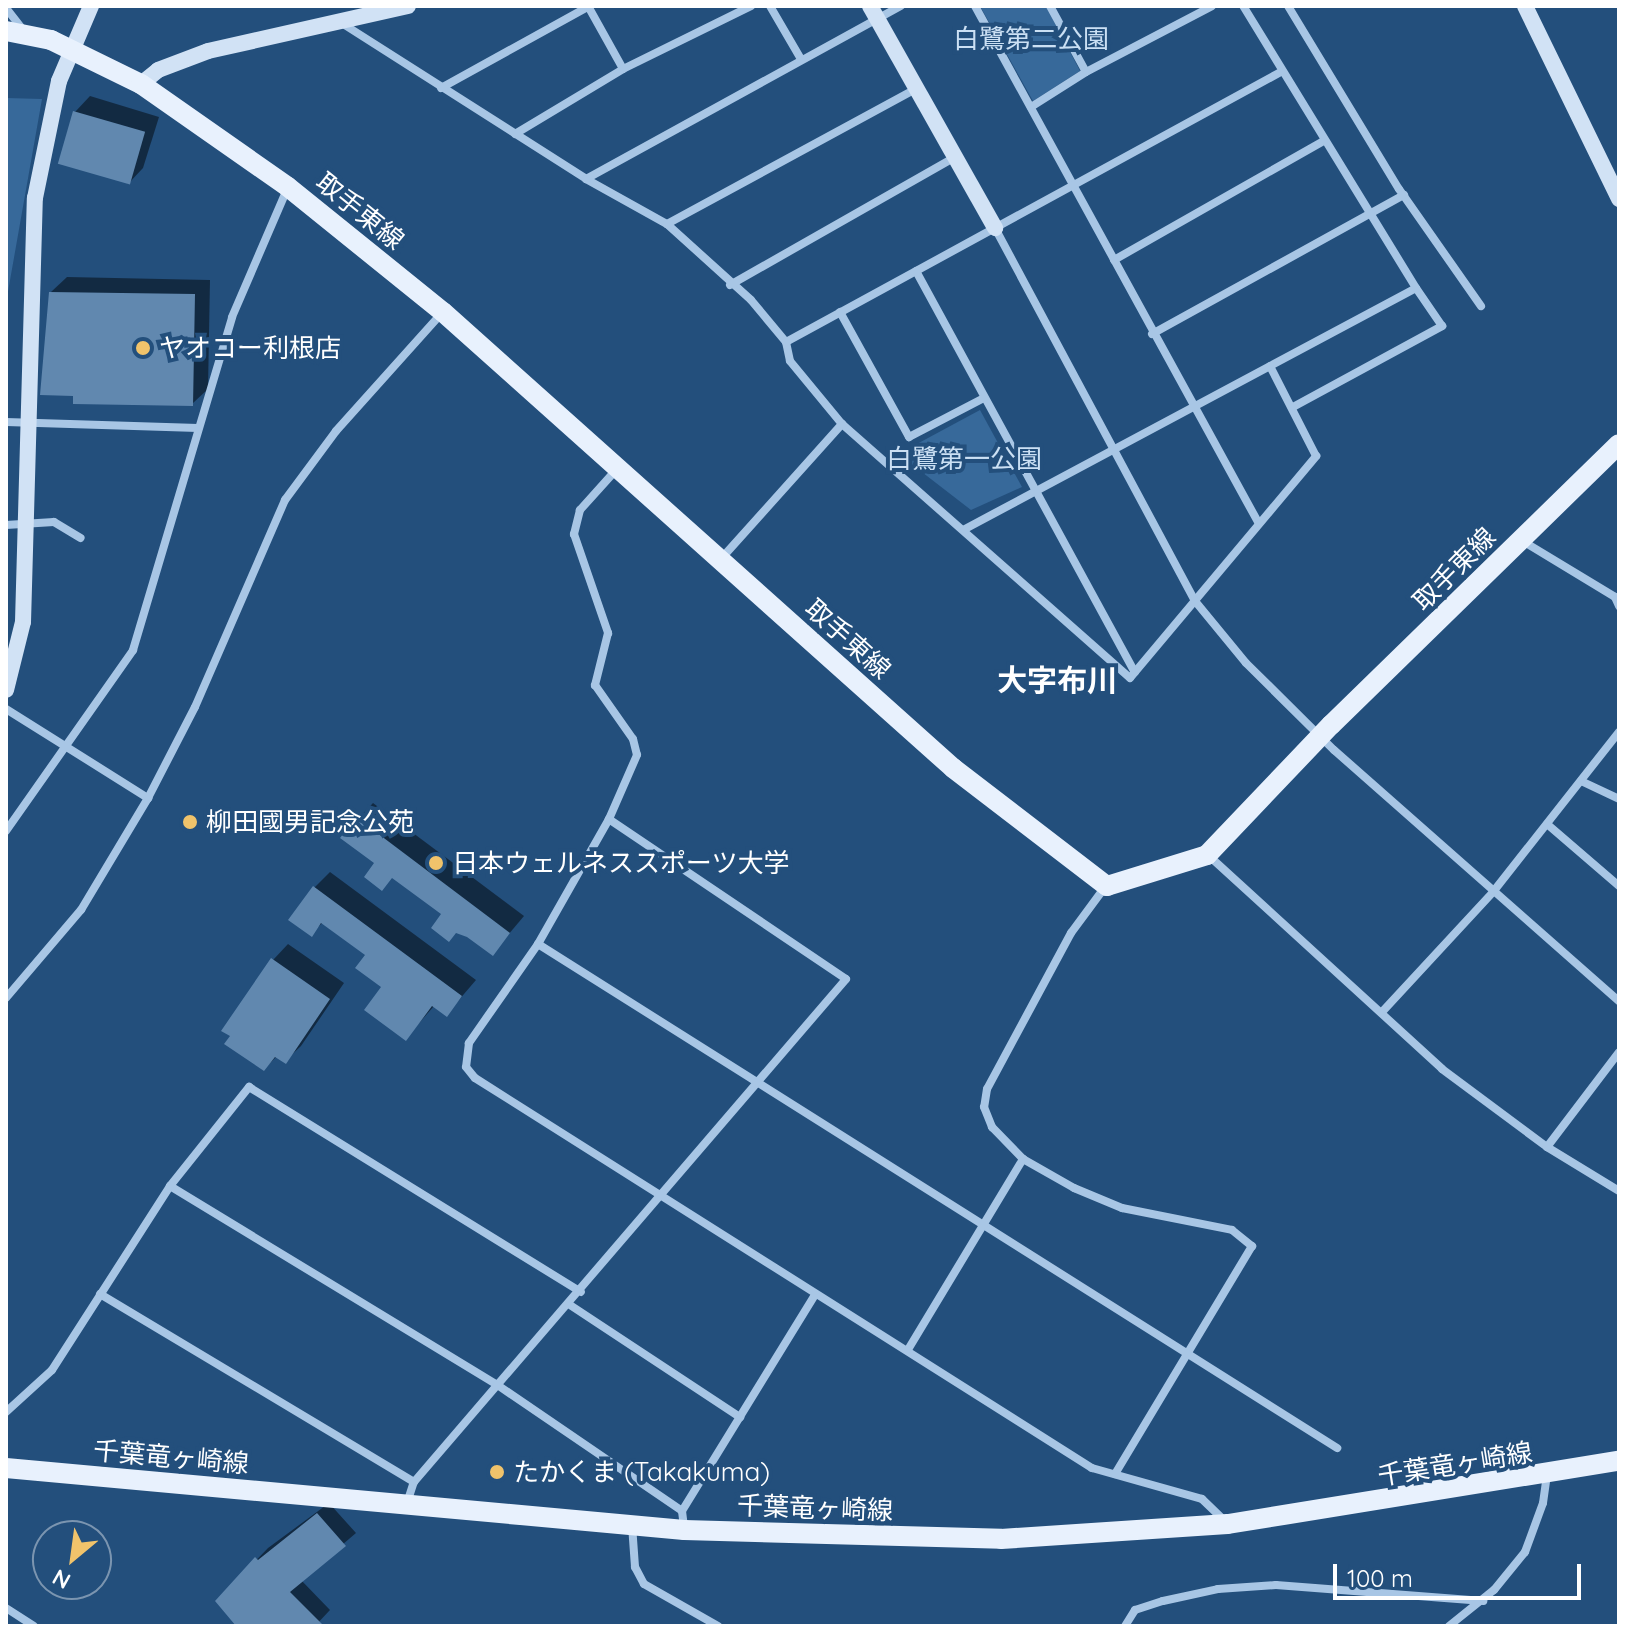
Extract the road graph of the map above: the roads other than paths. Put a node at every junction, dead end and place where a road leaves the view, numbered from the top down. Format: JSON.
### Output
{"nodes":[{"id":1,"x":91,"y":6,"type":"edge"},
{"id":2,"x":408,"y":6,"type":"edge"},
{"id":3,"x":588,"y":6,"type":"edge"},
{"id":4,"x":751,"y":6,"type":"edge"},
{"id":5,"x":770,"y":6,"type":"edge"},
{"id":6,"x":901,"y":6,"type":"edge"},
{"id":7,"x":975,"y":6,"type":"edge"},
{"id":8,"x":1050,"y":6,"type":"edge"},
{"id":9,"x":1212,"y":6,"type":"edge"},
{"id":10,"x":1243,"y":6,"type":"edge"},
{"id":11,"x":1288,"y":6,"type":"edge"},
{"id":12,"x":1525,"y":6,"type":"edge"},
{"id":13,"x":6,"y":8,"type":"edge"},
{"id":14,"x":874,"y":12,"type":"edge"},
{"id":15,"x":337,"y":20,"type":"junction"},
{"id":16,"x":16,"y":32,"type":"edge"},
{"id":17,"x":72,"y":48,"type":"junction"},
{"id":18,"x":801,"y":59,"type":"junction"},
{"id":19,"x":623,"y":69,"type":"junction"},
{"id":20,"x":1086,"y":72,"type":"junction"},
{"id":21,"x":1279,"y":73,"type":"junction"},
{"id":22,"x":141,"y":84,"type":"junction"},
{"id":23,"x":441,"y":88,"type":"junction"},
{"id":24,"x":918,"y":88,"type":"junction"},
{"id":25,"x":1031,"y":107,"type":"junction"},
{"id":26,"x":515,"y":134,"type":"junction"},
{"id":27,"x":1322,"y":142,"type":"junction"},
{"id":28,"x":955,"y":157,"type":"junction"},
{"id":29,"x":586,"y":179,"type":"junction"},
{"id":30,"x":1075,"y":185,"type":"junction"},
{"id":31,"x":288,"y":187,"type":"junction"},
{"id":32,"x":1404,"y":195,"type":"junction"},
{"id":33,"x":1619,"y":199,"type":"edge"},
{"id":34,"x":1368,"y":214,"type":"junction"},
{"id":35,"x":667,"y":224,"type":"junction"},
{"id":36,"x":995,"y":228,"type":"junction"},
{"id":37,"x":1114,"y":260,"type":"junction"},
{"id":38,"x":916,"y":271,"type":"junction"},
{"id":39,"x":730,"y":285,"type":"junction"},
{"id":40,"x":1416,"y":288,"type":"junction"},
{"id":41,"x":1481,"y":306,"type":"dead end"},
{"id":42,"x":443,"y":312,"type":"junction"},
{"id":43,"x":840,"y":312,"type":"junction"},
{"id":44,"x":1152,"y":334,"type":"junction"},
{"id":45,"x":786,"y":342,"type":"junction"},
{"id":46,"x":1270,"y":366,"type":"junction"},
{"id":47,"x":984,"y":398,"type":"junction"},
{"id":48,"x":1293,"y":407,"type":"junction"},
{"id":49,"x":1196,"y":408,"type":"junction"},
{"id":50,"x":6,"y":422,"type":"edge"},
{"id":51,"x":27,"y":422,"type":"junction"},
{"id":52,"x":842,"y":424,"type":"junction"},
{"id":53,"x":198,"y":428,"type":"junction"},
{"id":54,"x":1619,"y":444,"type":"edge"},
{"id":55,"x":1115,"y":451,"type":"junction"},
{"id":56,"x":616,"y":470,"type":"junction"},
{"id":57,"x":1034,"y":493,"type":"junction"},
{"id":58,"x":1258,"y":522,"type":"junction"},
{"id":59,"x":24,"y":523,"type":"junction"},
{"id":60,"x":6,"y":525,"type":"edge"},
{"id":61,"x":965,"y":529,"type":"junction"},
{"id":62,"x":81,"y":538,"type":"dead end"},
{"id":63,"x":1520,"y":540,"type":"junction"},
{"id":64,"x":720,"y":560,"type":"junction"},
{"id":65,"x":1195,"y":601,"type":"junction"},
{"id":66,"x":1619,"y":606,"type":"edge"},
{"id":67,"x":1135,"y":672,"type":"junction"},
{"id":68,"x":6,"y":690,"type":"edge"},
{"id":69,"x":6,"y":709,"type":"edge"},
{"id":70,"x":1619,"y":732,"type":"edge"},
{"id":71,"x":1321,"y":734,"type":"junction"},
{"id":72,"x":68,"y":749,"type":"junction"},
{"id":73,"x":1581,"y":781,"type":"junction"},
{"id":74,"x":148,"y":798,"type":"junction"},
{"id":75,"x":1619,"y":799,"type":"edge"},
{"id":76,"x":609,"y":819,"type":"junction"},
{"id":77,"x":1547,"y":824,"type":"junction"},
{"id":78,"x":6,"y":831,"type":"edge"},
{"id":79,"x":1207,"y":855,"type":"junction"},
{"id":80,"x":1107,"y":886,"type":"junction"},
{"id":81,"x":1619,"y":886,"type":"edge"},
{"id":82,"x":1493,"y":892,"type":"junction"},
{"id":83,"x":538,"y":944,"type":"junction"},
{"id":84,"x":6,"y":998,"type":"edge"},
{"id":85,"x":1619,"y":1001,"type":"edge"},
{"id":86,"x":1382,"y":1012,"type":"junction"},
{"id":87,"x":1619,"y":1052,"type":"edge"},
{"id":88,"x":758,"y":1082,"type":"junction"},
{"id":89,"x":1547,"y":1147,"type":"junction"},
{"id":90,"x":1023,"y":1159,"type":"junction"},
{"id":91,"x":170,"y":1186,"type":"junction"},
{"id":92,"x":1619,"y":1191,"type":"edge"},
{"id":93,"x":662,"y":1196,"type":"junction"},
{"id":94,"x":984,"y":1225,"type":"junction"},
{"id":95,"x":581,"y":1292,"type":"junction"},
{"id":96,"x":100,"y":1294,"type":"junction"},
{"id":97,"x":815,"y":1295,"type":"junction"},
{"id":98,"x":570,"y":1305,"type":"junction"},
{"id":99,"x":909,"y":1348,"type":"junction"},
{"id":100,"x":1186,"y":1352,"type":"junction"},
{"id":101,"x":496,"y":1384,"type":"junction"},
{"id":102,"x":6,"y":1412,"type":"edge"},
{"id":103,"x":740,"y":1417,"type":"junction"},
{"id":104,"x":1337,"y":1448,"type":"dead end"},
{"id":105,"x":1619,"y":1461,"type":"edge"},
{"id":106,"x":6,"y":1468,"type":"edge"},
{"id":107,"x":1115,"y":1474,"type":"junction"},
{"id":108,"x":1547,"y":1475,"type":"junction"},
{"id":109,"x":414,"y":1482,"type":"junction"},
{"id":110,"x":407,"y":1505,"type":"junction"},
{"id":111,"x":683,"y":1520,"type":"junction"},
{"id":112,"x":1228,"y":1524,"type":"junction"},
{"id":113,"x":632,"y":1525,"type":"junction"},
{"id":114,"x":1483,"y":1601,"type":"junction"},
{"id":115,"x":6,"y":1608,"type":"edge"},
{"id":116,"x":34,"y":1626,"type":"edge"},
{"id":117,"x":718,"y":1626,"type":"edge"},
{"id":118,"x":1125,"y":1626,"type":"edge"},
{"id":119,"x":1449,"y":1626,"type":"edge"}],
"edges":[{"from":1,"to":17,"type":"street"},
{"from":2,"to":15,"type":"street"},
{"from":3,"to":19,"type":"street"},
{"from":3,"to":23,"type":"street"},
{"from":4,"to":19,"type":"street"},
{"from":5,"to":18,"type":"street"},
{"from":6,"to":14,"type":"street"},
{"from":7,"to":25,"type":"street"},
{"from":8,"to":20,"type":"street"},
{"from":9,"to":20,"type":"street"},
{"from":10,"to":21,"type":"street"},
{"from":11,"to":32,"type":"street"},
{"from":12,"to":33,"type":"street"},
{"from":13,"to":16,"type":"street"},
{"from":14,"to":18,"type":"street"},
{"from":14,"to":24,"type":"street"},
{"from":15,"to":22,"type":"street"},
{"from":15,"to":23,"type":"street"},
{"from":16,"to":17,"type":"main road","name":"取手東線"},
{"from":17,"to":22,"type":"main road","name":"取手東線"},
{"from":17,"to":51,"type":"street"},
{"from":18,"to":29,"type":"street"},
{"from":19,"to":26,"type":"street"},
{"from":20,"to":25,"type":"street"},
{"from":21,"to":27,"type":"street"},
{"from":21,"to":30,"type":"street"},
{"from":22,"to":31,"type":"main road","name":"取手東線"},
{"from":23,"to":26,"type":"street"},
{"from":24,"to":28,"type":"street"},
{"from":24,"to":35,"type":"street"},
{"from":25,"to":30,"type":"street"},
{"from":26,"to":29,"type":"street"},
{"from":27,"to":34,"type":"street"},
{"from":27,"to":37,"type":"street"},
{"from":28,"to":36,"type":"street"},
{"from":28,"to":39,"type":"street"},
{"from":29,"to":35,"type":"street"},
{"from":30,"to":36,"type":"street"},
{"from":30,"to":37,"type":"street"},
{"from":31,"to":42,"type":"main road","name":"取手東線"},
{"from":31,"to":53,"type":"street"},
{"from":32,"to":34,"type":"street"},
{"from":32,"to":41,"type":"street"},
{"from":34,"to":40,"type":"street"},
{"from":34,"to":44,"type":"street"},
{"from":35,"to":39,"type":"street"},
{"from":36,"to":38,"type":"street"},
{"from":36,"to":55,"type":"street"},
{"from":37,"to":44,"type":"street"},
{"from":38,"to":43,"type":"street"},
{"from":38,"to":47,"type":"street"},
{"from":39,"to":45,"type":"street"},
{"from":40,"to":46,"type":"street"},
{"from":40,"to":48,"type":"street"},
{"from":42,"to":56,"type":"main road","name":"取手東線"},
{"from":42,"to":74,"type":"street"},
{"from":43,"to":45,"type":"street"},
{"from":43,"to":47,"type":"street"},
{"from":44,"to":49,"type":"street"},
{"from":45,"to":52,"type":"street"},
{"from":46,"to":48,"type":"street"},
{"from":46,"to":49,"type":"street"},
{"from":47,"to":57,"type":"street"},
{"from":48,"to":58,"type":"street"},
{"from":49,"to":55,"type":"street"},
{"from":49,"to":58,"type":"street"},
{"from":50,"to":51,"type":"street"},
{"from":51,"to":53,"type":"street"},
{"from":51,"to":59,"type":"street"},
{"from":52,"to":61,"type":"street"},
{"from":52,"to":64,"type":"street"},
{"from":53,"to":72,"type":"street"},
{"from":54,"to":63,"type":"main road","name":"取手東線"},
{"from":55,"to":57,"type":"street"},
{"from":55,"to":65,"type":"street"},
{"from":56,"to":64,"type":"main road","name":"取手東線"},
{"from":56,"to":76,"type":"street"},
{"from":57,"to":61,"type":"street"},
{"from":57,"to":67,"type":"street"},
{"from":58,"to":65,"type":"street"},
{"from":59,"to":60,"type":"street"},
{"from":59,"to":62,"type":"street"},
{"from":59,"to":68,"type":"street"},
{"from":61,"to":67,"type":"street"},
{"from":63,"to":66,"type":"street"},
{"from":63,"to":71,"type":"main road","name":"取手東線"},
{"from":64,"to":80,"type":"main road","name":"取手東線"},
{"from":65,"to":67,"type":"street"},
{"from":65,"to":71,"type":"street"},
{"from":69,"to":72,"type":"street"},
{"from":70,"to":73,"type":"street"},
{"from":71,"to":79,"type":"main road","name":"取手東線"},
{"from":71,"to":82,"type":"street"},
{"from":72,"to":74,"type":"street"},
{"from":72,"to":78,"type":"street"},
{"from":73,"to":75,"type":"street"},
{"from":73,"to":77,"type":"street"},
{"from":74,"to":84,"type":"street"},
{"from":76,"to":83,"type":"street"},
{"from":76,"to":88,"type":"street"},
{"from":77,"to":81,"type":"street"},
{"from":77,"to":82,"type":"street"},
{"from":79,"to":80,"type":"main road","name":"取手東線"},
{"from":79,"to":86,"type":"street"},
{"from":80,"to":90,"type":"street"},
{"from":82,"to":85,"type":"street"},
{"from":82,"to":86,"type":"street"},
{"from":83,"to":88,"type":"street"},
{"from":83,"to":93,"type":"street"},
{"from":86,"to":89,"type":"street"},
{"from":87,"to":89,"type":"street"},
{"from":88,"to":93,"type":"street"},
{"from":88,"to":94,"type":"street"},
{"from":89,"to":92,"type":"street"},
{"from":90,"to":94,"type":"street"},
{"from":90,"to":100,"type":"street"},
{"from":91,"to":95,"type":"street"},
{"from":91,"to":96,"type":"street"},
{"from":91,"to":101,"type":"street"},
{"from":93,"to":95,"type":"street"},
{"from":93,"to":97,"type":"street"},
{"from":94,"to":99,"type":"street"},
{"from":94,"to":100,"type":"street"},
{"from":95,"to":98,"type":"street"},
{"from":96,"to":102,"type":"street"},
{"from":96,"to":109,"type":"street"},
{"from":97,"to":99,"type":"street"},
{"from":97,"to":103,"type":"street"},
{"from":98,"to":101,"type":"street"},
{"from":98,"to":103,"type":"street"},
{"from":99,"to":107,"type":"street"},
{"from":100,"to":104,"type":"street"},
{"from":100,"to":107,"type":"street"},
{"from":101,"to":109,"type":"street"},
{"from":101,"to":111,"type":"street"},
{"from":103,"to":111,"type":"street"},
{"from":105,"to":108,"type":"main road","name":"千葉竜ヶ崎線"},
{"from":106,"to":110,"type":"main road","name":"千葉竜ヶ崎線"},
{"from":107,"to":112,"type":"street"},
{"from":108,"to":112,"type":"main road","name":"千葉竜ヶ崎線"},
{"from":108,"to":114,"type":"street"},
{"from":109,"to":110,"type":"street"},
{"from":110,"to":113,"type":"main road","name":"千葉竜ヶ崎線"},
{"from":111,"to":112,"type":"main road","name":"千葉竜ヶ崎線"},
{"from":111,"to":113,"type":"main road","name":"千葉竜ヶ崎線"},
{"from":113,"to":117,"type":"street"},
{"from":114,"to":118,"type":"street"},
{"from":114,"to":119,"type":"street"},
{"from":115,"to":116,"type":"street"}]}
